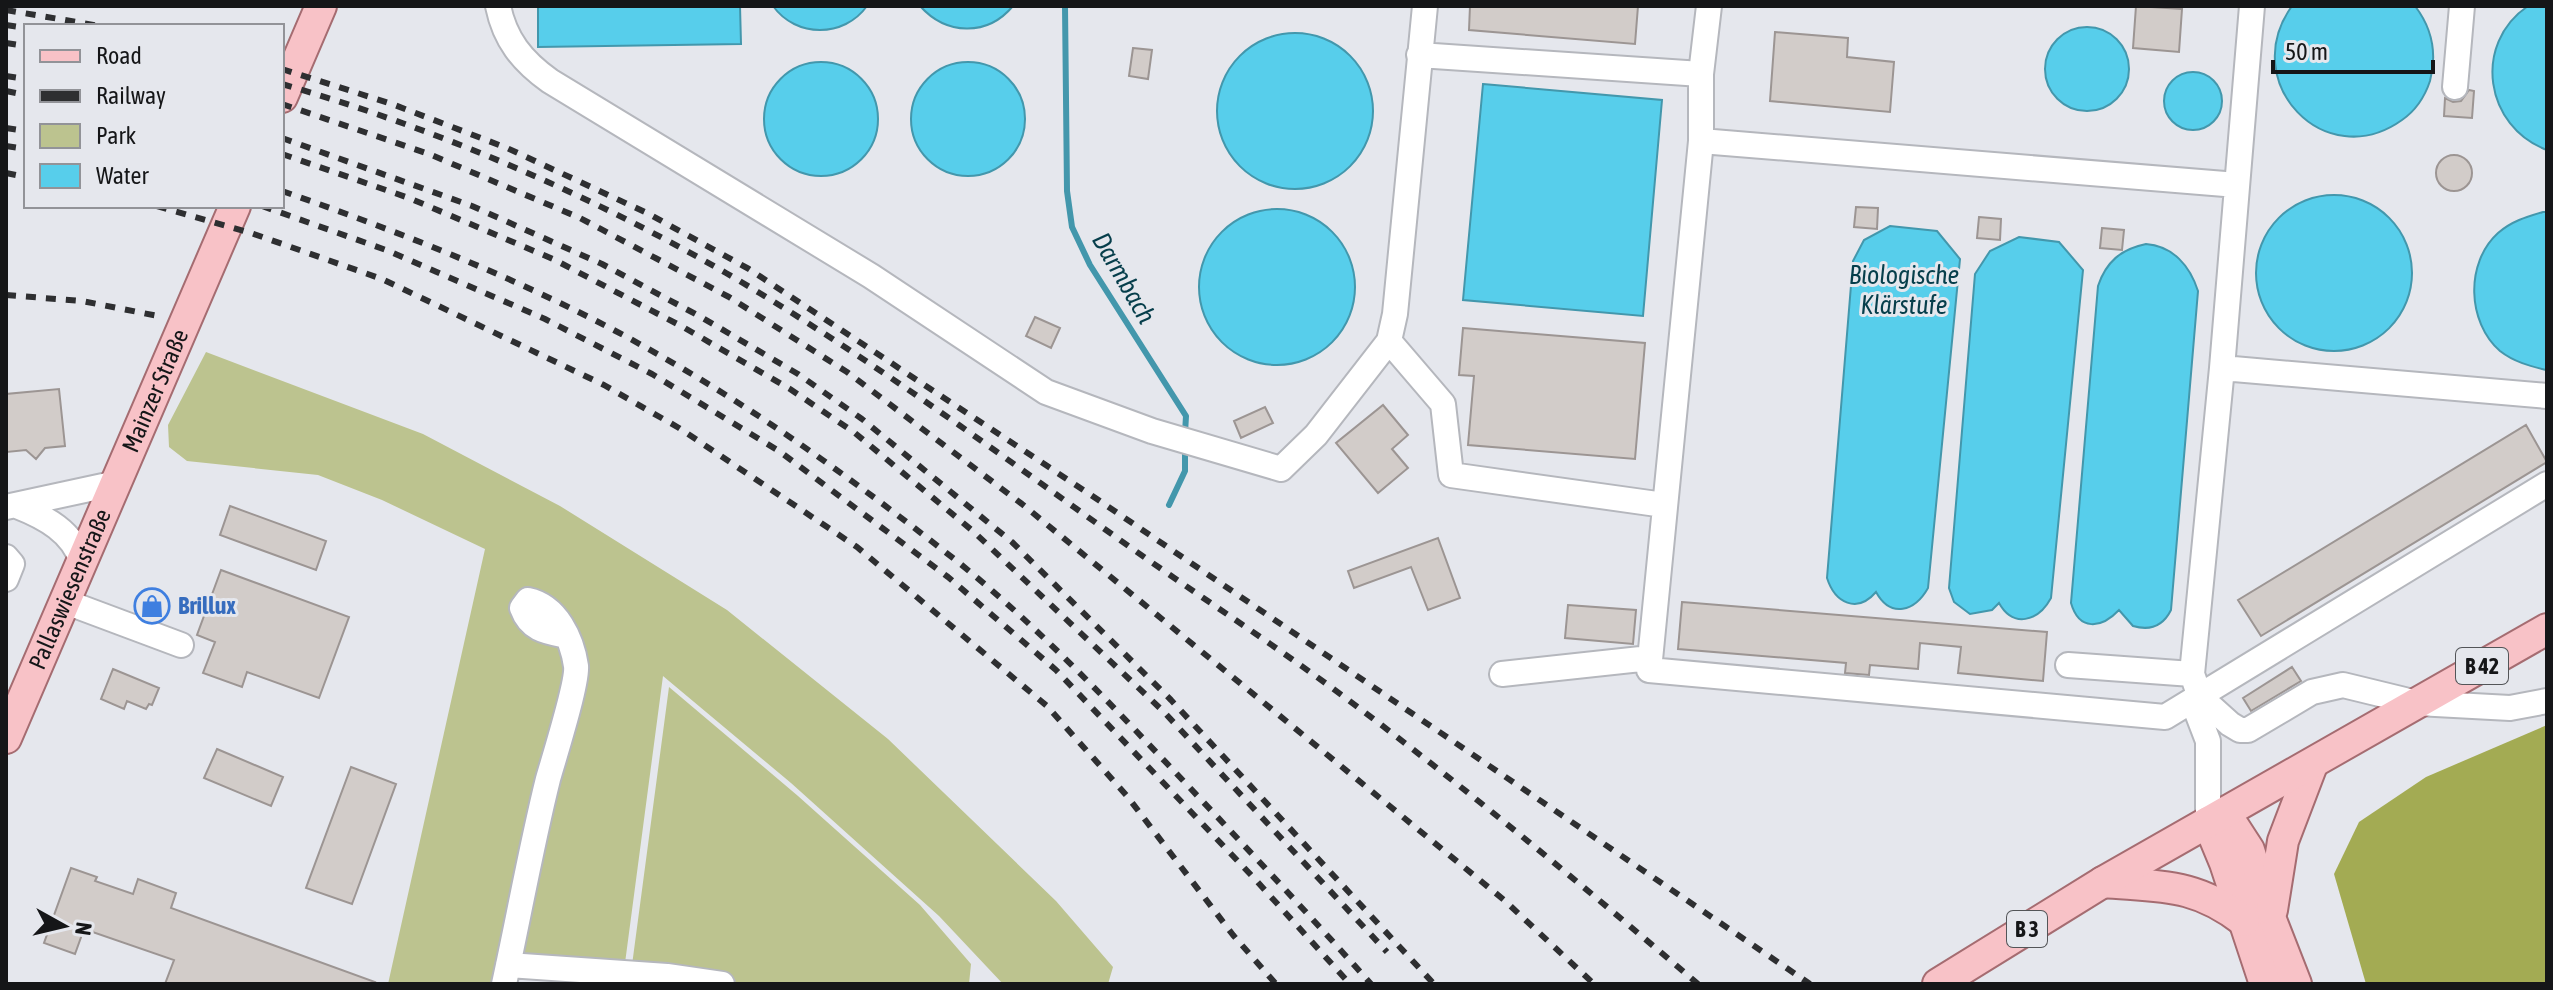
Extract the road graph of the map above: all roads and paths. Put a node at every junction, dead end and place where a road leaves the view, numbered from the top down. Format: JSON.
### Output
{"nodes":[{"id":1,"x":498,"y":6,"type":"edge"},
{"id":2,"x":1425,"y":6,"type":"edge"},
{"id":3,"x":1709,"y":6,"type":"edge"},
{"id":4,"x":2252,"y":6,"type":"edge"},
{"id":5,"x":2462,"y":6,"type":"edge"},
{"id":6,"x":319,"y":7,"type":"edge"},
{"id":7,"x":1419,"y":55,"type":"junction"},
{"id":8,"x":1701,"y":74,"type":"junction"},
{"id":9,"x":2455,"y":87,"type":"dead end"},
{"id":10,"x":284,"y":92,"type":"edge"},
{"id":11,"x":1701,"y":141,"type":"junction"},
{"id":12,"x":2237,"y":185,"type":"junction"},
{"id":13,"x":234,"y":208,"type":"edge"},
{"id":14,"x":1389,"y":341,"type":"junction"},
{"id":15,"x":2222,"y":368,"type":"junction"},
{"id":16,"x":2547,"y":396,"type":"edge"},
{"id":17,"x":117,"y":483,"type":"junction"},
{"id":18,"x":2547,"y":484,"type":"edge"},
{"id":19,"x":1664,"y":505,"type":"junction"},
{"id":20,"x":11,"y":507,"type":"edge"},
{"id":21,"x":6,"y":557,"type":"edge"},
{"id":22,"x":82,"y":562,"type":"junction"},
{"id":23,"x":6,"y":579,"type":"edge"},
{"id":24,"x":66,"y":602,"type":"junction"},
{"id":25,"x":2547,"y":629,"type":"edge"},
{"id":26,"x":567,"y":636,"type":"dead end"},
{"id":27,"x":181,"y":645,"type":"dead end"},
{"id":28,"x":1650,"y":658,"type":"junction"},
{"id":29,"x":2068,"y":665,"type":"dead end"},
{"id":30,"x":1502,"y":674,"type":"dead end"},
{"id":31,"x":2192,"y":674,"type":"junction"},
{"id":32,"x":2196,"y":700,"type":"junction"},
{"id":33,"x":2547,"y":701,"type":"edge"},
{"id":34,"x":2417,"y":703,"type":"junction"},
{"id":35,"x":6,"y":738,"type":"edge"},
{"id":36,"x":2312,"y":765,"type":"junction"},
{"id":37,"x":2216,"y":817,"type":"junction"},
{"id":38,"x":2103,"y":882,"type":"junction"},
{"id":39,"x":2258,"y":920,"type":"junction"},
{"id":40,"x":506,"y":974,"type":"edge"},
{"id":41,"x":2278,"y":976,"type":"edge"},
{"id":42,"x":722,"y":984,"type":"edge"},
{"id":43,"x":1938,"y":984,"type":"edge"}],
"edges":[{"from":1,"to":14,"type":"street"},
{"from":2,"to":7,"type":"street"},
{"from":3,"to":8,"type":"street"},
{"from":4,"to":12,"type":"street"},
{"from":5,"to":9,"type":"street"},
{"from":6,"to":10,"type":"main road"},
{"from":7,"to":8,"type":"street"},
{"from":7,"to":14,"type":"street"},
{"from":8,"to":11,"type":"street"},
{"from":11,"to":12,"type":"street"},
{"from":11,"to":19,"type":"street"},
{"from":12,"to":15,"type":"street"},
{"from":13,"to":17,"type":"main road","name":"Mainzer Straße"},
{"from":14,"to":19,"type":"street"},
{"from":15,"to":16,"type":"street"},
{"from":15,"to":31,"type":"street"},
{"from":17,"to":20,"type":"street","name":"Mainzer Straße"},
{"from":17,"to":22,"type":"main road","name":"Pallaswiesenstraße"},
{"from":18,"to":32,"type":"street"},
{"from":19,"to":28,"type":"street"},
{"from":20,"to":22,"type":"street","name":"Mainzer Straße"},
{"from":21,"to":23,"type":"street"},
{"from":22,"to":24,"type":"main road","name":"Pallaswiesenstraße"},
{"from":24,"to":27,"type":"street"},
{"from":24,"to":35,"type":"main road","name":"Pallaswiesenstraße"},
{"from":25,"to":34,"type":"main road","number":"B 42"},
{"from":26,"to":40,"type":"street"},
{"from":28,"to":30,"type":"street"},
{"from":28,"to":32,"type":"street"},
{"from":29,"to":31,"type":"street"},
{"from":31,"to":32,"type":"street"},
{"from":32,"to":34,"type":"street"},
{"from":32,"to":37,"type":"street"},
{"from":33,"to":34,"type":"street"},
{"from":34,"to":36,"type":"main road","number":"B 42"},
{"from":36,"to":37,"type":"main road","number":"B 42"},
{"from":36,"to":39,"type":"main road"},
{"from":37,"to":38,"type":"main road","number":"B 3"},
{"from":37,"to":39,"type":"main road"},
{"from":38,"to":39,"type":"main road"},
{"from":38,"to":43,"type":"main road","number":"B 3"},
{"from":39,"to":41,"type":"main road"},
{"from":40,"to":42,"type":"street"}]}
